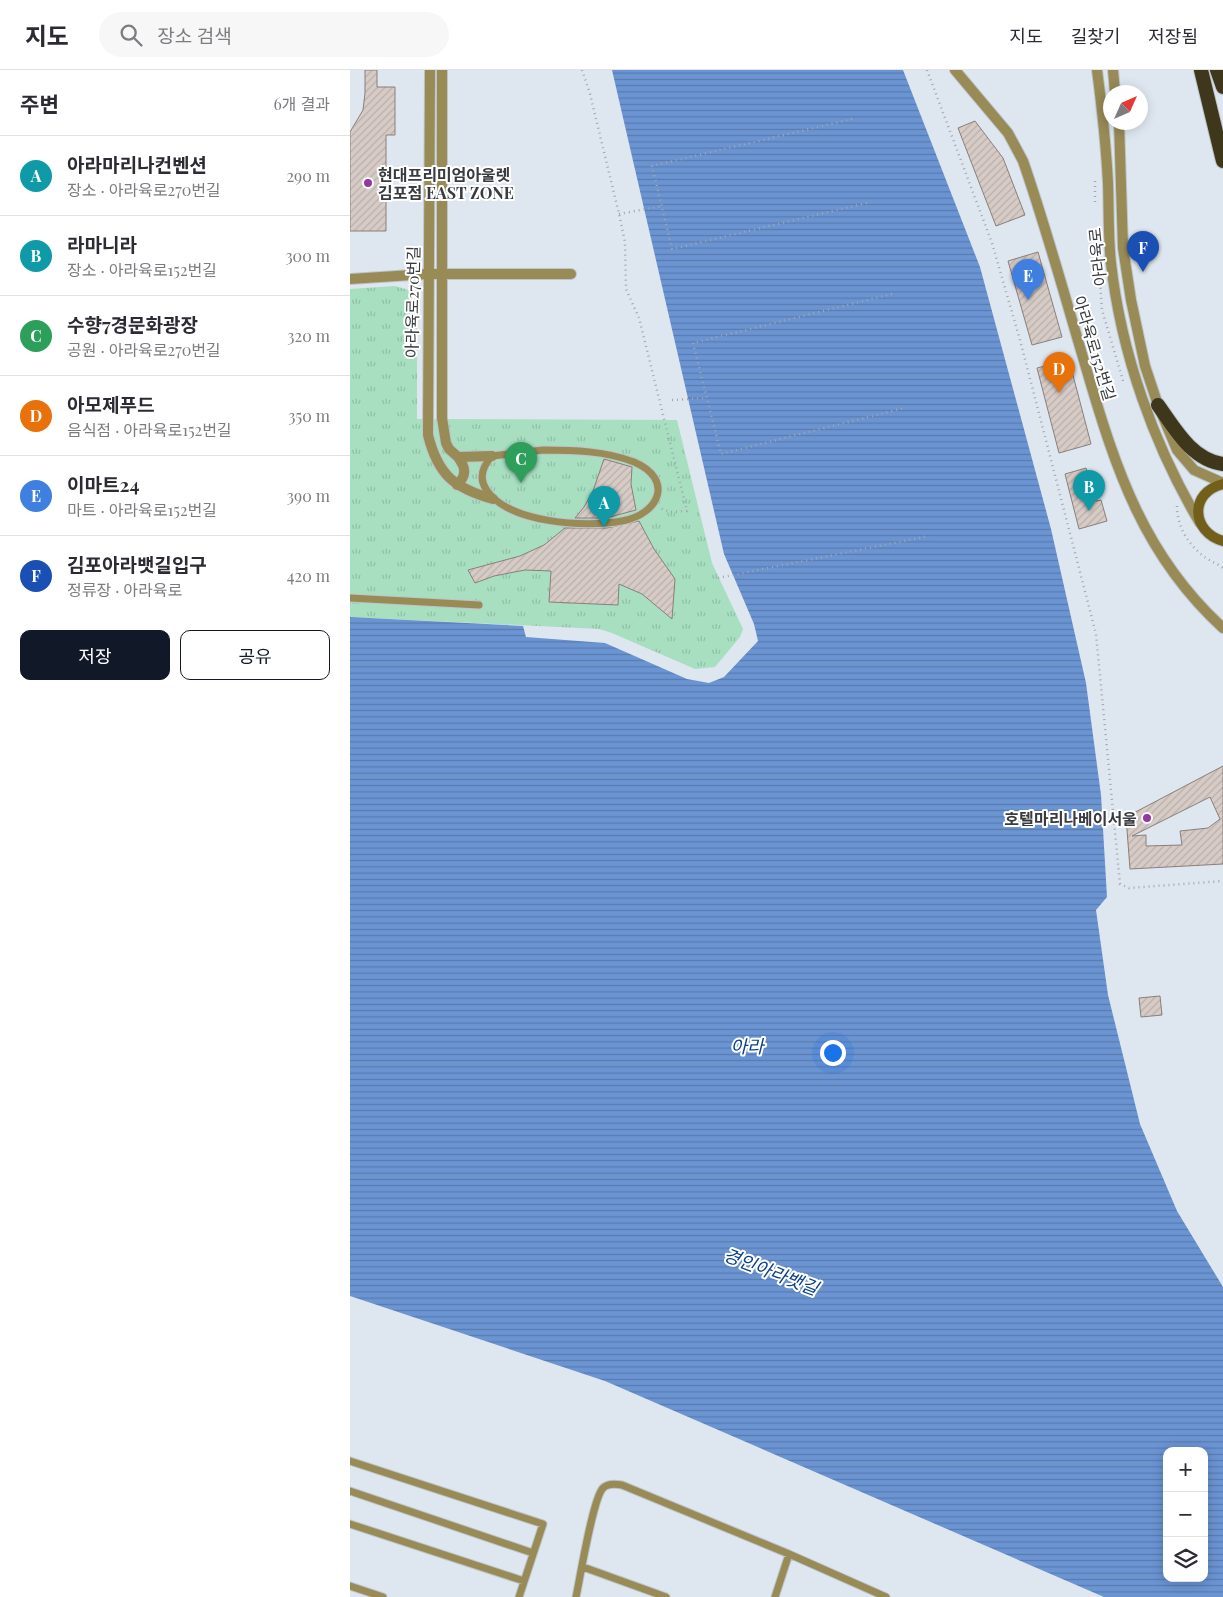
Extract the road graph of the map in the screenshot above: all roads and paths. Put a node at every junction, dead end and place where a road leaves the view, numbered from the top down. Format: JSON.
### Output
{"nodes":[{"id":1,"x":430,"y":70,"type":"edge"},
{"id":2,"x":442,"y":70,"type":"edge"},
{"id":3,"x":582,"y":70,"type":"edge"},
{"id":4,"x":927,"y":70,"type":"edge"},
{"id":5,"x":955,"y":70,"type":"edge"},
{"id":6,"x":1097,"y":70,"type":"edge"},
{"id":7,"x":1113,"y":70,"type":"edge"},
{"id":8,"x":1201,"y":70,"type":"edge"},
{"id":9,"x":1217,"y":70,"type":"edge"},
{"id":10,"x":1114,"y":85,"type":"edge"},
{"id":11,"x":1223,"y":87,"type":"edge"},
{"id":12,"x":852,"y":119,"type":"dead end"},
{"id":13,"x":1119,"y":130,"type":"edge"},
{"id":14,"x":1223,"y":161,"type":"edge"},
{"id":15,"x":871,"y":202,"type":"dead end"},
{"id":16,"x":662,"y":206,"type":"junction"},
{"id":17,"x":619,"y":214,"type":"junction"},
{"id":18,"x":427,"y":274,"type":"junction"},
{"id":19,"x":441,"y":274,"type":"junction"},
{"id":20,"x":572,"y":274,"type":"dead end"},
{"id":21,"x":350,"y":279,"type":"edge"},
{"id":22,"x":892,"y":294,"type":"dead end"},
{"id":23,"x":707,"y":398,"type":"junction"},
{"id":24,"x":672,"y":400,"type":"dead end"},
{"id":25,"x":1158,"y":405,"type":"junction"},
{"id":26,"x":904,"y":408,"type":"dead end"},
{"id":27,"x":444,"y":432,"type":"junction"},
{"id":28,"x":428,"y":435,"type":"junction"},
{"id":29,"x":458,"y":456,"type":"junction"},
{"id":30,"x":492,"y":456,"type":"junction"},
{"id":31,"x":1223,"y":464,"type":"edge"},
{"id":32,"x":1223,"y":484,"type":"edge"},
{"id":33,"x":457,"y":485,"type":"junction"},
{"id":34,"x":493,"y":499,"type":"junction"},
{"id":35,"x":654,"y":505,"type":"junction"},
{"id":36,"x":1200,"y":524,"type":"junction"},
{"id":37,"x":928,"y":536,"type":"dead end"},
{"id":38,"x":1218,"y":540,"type":"edge"},
{"id":39,"x":1223,"y":549,"type":"edge"},
{"id":40,"x":718,"y":578,"type":"dead end"},
{"id":41,"x":350,"y":598,"type":"edge"},
{"id":42,"x":479,"y":605,"type":"dead end"},
{"id":43,"x":1223,"y":628,"type":"edge"},
{"id":44,"x":1223,"y":881,"type":"edge"},
{"id":45,"x":350,"y":1461,"type":"edge"},
{"id":46,"x":350,"y":1491,"type":"edge"},
{"id":47,"x":350,"y":1524,"type":"edge"},
{"id":48,"x":533,"y":1553,"type":"junction"},
{"id":49,"x":788,"y":1554,"type":"junction"},
{"id":50,"x":582,"y":1568,"type":"junction"},
{"id":51,"x":524,"y":1580,"type":"junction"},
{"id":52,"x":350,"y":1586,"type":"edge"},
{"id":53,"x":383,"y":1597,"type":"edge"},
{"id":54,"x":519,"y":1597,"type":"edge"},
{"id":55,"x":576,"y":1597,"type":"edge"},
{"id":56,"x":666,"y":1597,"type":"edge"},
{"id":57,"x":775,"y":1597,"type":"edge"},
{"id":58,"x":886,"y":1597,"type":"edge"}],
"edges":[{"from":1,"to":18,"type":"street","name":"아라육로270번길"},
{"from":2,"to":19,"type":"street","name":"아라육로270번길"},
{"from":3,"to":17,"type":"path"},
{"from":4,"to":44,"type":"path"},
{"from":5,"to":43,"type":"street","name":"아라육로152번길"},
{"from":6,"to":36,"type":"street","name":"아라육로"},
{"from":7,"to":10,"type":"street"},
{"from":8,"to":14,"type":"highway"},
{"from":9,"to":11,"type":"highway"},
{"from":12,"to":16,"type":"path"},
{"from":13,"to":25,"type":"street","name":"아라육로"},
{"from":15,"to":16,"type":"path"},
{"from":16,"to":17,"type":"path"},
{"from":17,"to":35,"type":"path"},
{"from":18,"to":19,"type":"street"},
{"from":18,"to":21,"type":"street"},
{"from":18,"to":28,"type":"street","name":"아라육로270번길"},
{"from":19,"to":20,"type":"street"},
{"from":19,"to":27,"type":"street","name":"아라육로270번길"},
{"from":22,"to":23,"type":"path"},
{"from":23,"to":24,"type":"path"},
{"from":23,"to":26,"type":"path"},
{"from":25,"to":31,"type":"highway"},
{"from":25,"to":32,"type":"street","name":"아라육로"},
{"from":27,"to":28,"type":"street"},
{"from":27,"to":29,"type":"street","name":"아라육로270번길"},
{"from":28,"to":33,"type":"street","name":"아라육로270번길"},
{"from":29,"to":30,"type":"street"},
{"from":29,"to":33,"type":"street"},
{"from":30,"to":34,"type":"lane"},
{"from":30,"to":35,"type":"lane"},
{"from":32,"to":36,"type":"main road"},
{"from":33,"to":34,"type":"street","name":"아라육로270번길"},
{"from":34,"to":35,"type":"lane"},
{"from":36,"to":38,"type":"main road"},
{"from":37,"to":40,"type":"path"},
{"from":38,"to":39,"type":"main road"},
{"from":41,"to":42,"type":"lane"},
{"from":45,"to":48,"type":"lane"},
{"from":46,"to":48,"type":"lane"},
{"from":47,"to":51,"type":"lane"},
{"from":48,"to":51,"type":"lane"},
{"from":49,"to":50,"type":"lane"},
{"from":49,"to":57,"type":"lane"},
{"from":49,"to":58,"type":"lane"},
{"from":50,"to":55,"type":"lane"},
{"from":50,"to":56,"type":"lane"},
{"from":51,"to":54,"type":"lane"},
{"from":52,"to":53,"type":"lane"}]}
